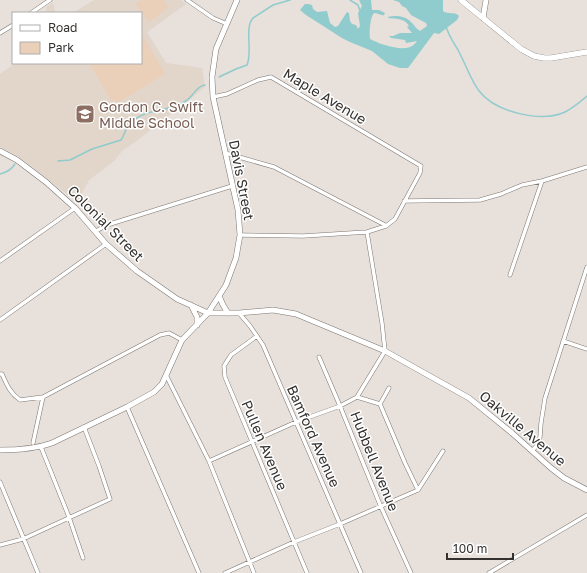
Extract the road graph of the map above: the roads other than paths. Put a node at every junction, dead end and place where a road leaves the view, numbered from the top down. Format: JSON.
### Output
{"nodes":[{"id":1,"x":50,"y":0,"type":"edge"},
{"id":2,"x":187,"y":0,"type":"edge"},
{"id":3,"x":237,"y":0,"type":"edge"},
{"id":4,"x":461,"y":0,"type":"edge"},
{"id":5,"x":486,"y":0,"type":"edge"},
{"id":6,"x":32,"y":12,"type":"edge"},
{"id":7,"x":483,"y":18,"type":"junction"},
{"id":8,"x":227,"y":24,"type":"junction"},
{"id":9,"x":12,"y":26,"type":"edge"},
{"id":10,"x":0,"y":33,"type":"edge"},
{"id":11,"x":587,"y":52,"type":"edge"},
{"id":12,"x":213,"y":97,"type":"junction"},
{"id":13,"x":0,"y":151,"type":"edge"},
{"id":14,"x":225,"y":153,"type":"junction"},
{"id":15,"x":587,"y":166,"type":"edge"},
{"id":16,"x":542,"y":181,"type":"junction"},
{"id":17,"x":232,"y":186,"type":"junction"},
{"id":18,"x":404,"y":201,"type":"junction"},
{"id":19,"x":75,"y":208,"type":"junction"},
{"id":20,"x":386,"y":226,"type":"junction"},
{"id":21,"x":96,"y":231,"type":"junction"},
{"id":22,"x":367,"y":232,"type":"junction"},
{"id":23,"x":240,"y":235,"type":"junction"},
{"id":24,"x":106,"y":244,"type":"junction"},
{"id":25,"x":0,"y":261,"type":"edge"},
{"id":26,"x":587,"y":267,"type":"edge"},
{"id":27,"x":586,"y":274,"type":"edge"},
{"id":28,"x":510,"y":275,"type":"dead end"},
{"id":29,"x":219,"y":296,"type":"junction"},
{"id":30,"x":191,"y":305,"type":"junction"},
{"id":31,"x":208,"y":313,"type":"junction"},
{"id":32,"x":228,"y":313,"type":"junction"},
{"id":33,"x":239,"y":313,"type":"junction"},
{"id":34,"x":0,"y":320,"type":"edge"},
{"id":35,"x":197,"y":325,"type":"junction"},
{"id":36,"x":256,"y":336,"type":"junction"},
{"id":37,"x":182,"y":340,"type":"junction"},
{"id":38,"x":563,"y":341,"type":"junction"},
{"id":39,"x":587,"y":349,"type":"edge"},
{"id":40,"x":385,"y":351,"type":"junction"},
{"id":41,"x":319,"y":357,"type":"dead end"},
{"id":42,"x":0,"y":374,"type":"edge"},
{"id":43,"x":166,"y":375,"type":"junction"},
{"id":44,"x":444,"y":384,"type":"joint"},
{"id":45,"x":389,"y":388,"type":"dead end"},
{"id":46,"x":43,"y":397,"type":"junction"},
{"id":47,"x":357,"y":397,"type":"junction"},
{"id":48,"x":380,"y":404,"type":"junction"},
{"id":49,"x":340,"y":406,"type":"junction"},
{"id":50,"x":127,"y":407,"type":"junction"},
{"id":51,"x":296,"y":422,"type":"junction"},
{"id":52,"x":84,"y":428,"type":"junction"},
{"id":53,"x":252,"y":441,"type":"junction"},
{"id":54,"x":32,"y":446,"type":"junction"},
{"id":55,"x":41,"y":447,"type":"junction"},
{"id":56,"x":0,"y":450,"type":"edge"},
{"id":57,"x":443,"y":451,"type":"dead end"},
{"id":58,"x":532,"y":451,"type":"junction"},
{"id":59,"x":209,"y":461,"type":"junction"},
{"id":60,"x":0,"y":482,"type":"edge"},
{"id":61,"x":418,"y":490,"type":"junction"},
{"id":62,"x":587,"y":490,"type":"edge"},
{"id":63,"x":381,"y":507,"type":"junction"},
{"id":64,"x":587,"y":515,"type":"edge"},
{"id":65,"x":69,"y":517,"type":"junction"},
{"id":66,"x":340,"y":524,"type":"junction"},
{"id":67,"x":23,"y":539,"type":"junction"},
{"id":68,"x":294,"y":542,"type":"junction"},
{"id":69,"x":0,"y":545,"type":"edge"},
{"id":70,"x":82,"y":558,"type":"dead end"},
{"id":71,"x":249,"y":562,"type":"junction"},
{"id":72,"x":38,"y":573,"type":"edge"},
{"id":73,"x":199,"y":573,"type":"edge"},
{"id":74,"x":225,"y":573,"type":"edge"},
{"id":75,"x":254,"y":573,"type":"edge"},
{"id":76,"x":307,"y":573,"type":"edge"},
{"id":77,"x":360,"y":573,"type":"edge"},
{"id":78,"x":412,"y":573,"type":"edge"},
{"id":79,"x":490,"y":573,"type":"edge"}],
"edges":[{"from":1,"to":6,"type":"street"},
{"from":2,"to":8,"type":"street"},
{"from":3,"to":8,"type":"street","name":"Davis Street"},
{"from":4,"to":7,"type":"main road"},
{"from":5,"to":7,"type":"street"},
{"from":7,"to":11,"type":"main road"},
{"from":8,"to":12,"type":"street","name":"Davis Street"},
{"from":9,"to":10,"type":"street"},
{"from":12,"to":14,"type":"street","name":"Davis Street"},
{"from":12,"to":18,"type":"street","name":"Maple Avenue"},
{"from":13,"to":19,"type":"street","name":"Colonial Street"},
{"from":14,"to":17,"type":"street","name":"Davis Street"},
{"from":14,"to":20,"type":"street"},
{"from":15,"to":16,"type":"street"},
{"from":16,"to":18,"type":"street"},
{"from":16,"to":28,"type":"street"},
{"from":17,"to":21,"type":"street"},
{"from":17,"to":23,"type":"street","name":"Davis Street"},
{"from":18,"to":20,"type":"street"},
{"from":19,"to":21,"type":"street","name":"Colonial Street"},
{"from":19,"to":25,"type":"street"},
{"from":20,"to":22,"type":"street"},
{"from":21,"to":24,"type":"street","name":"Colonial Street"},
{"from":22,"to":23,"type":"street"},
{"from":22,"to":40,"type":"street"},
{"from":23,"to":29,"type":"street","name":"Davis Street"},
{"from":24,"to":30,"type":"street","name":"Colonial Street"},
{"from":24,"to":34,"type":"street"},
{"from":26,"to":27,"type":"street"},
{"from":27,"to":38,"type":"street"},
{"from":29,"to":31,"type":"street","name":"Davis Street"},
{"from":29,"to":32,"type":"street"},
{"from":30,"to":31,"type":"street","name":"Colonial Street"},
{"from":30,"to":35,"type":"street"},
{"from":31,"to":32,"type":"street","name":"Colonial Street"},
{"from":31,"to":35,"type":"street","name":"Davis Street"},
{"from":32,"to":33,"type":"street","name":"Colonial Street"},
{"from":33,"to":36,"type":"street","name":"Bamford Avenue"},
{"from":33,"to":40,"type":"street","name":"Colonial Street"},
{"from":35,"to":37,"type":"street","name":"Davis Street"},
{"from":36,"to":51,"type":"street","name":"Bamford Avenue"},
{"from":36,"to":53,"type":"street","name":"Pullen Avenue"},
{"from":37,"to":43,"type":"street"},
{"from":37,"to":46,"type":"street"},
{"from":38,"to":39,"type":"street"},
{"from":38,"to":58,"type":"street"},
{"from":40,"to":44,"type":"street","name":"Colonial Street"},
{"from":40,"to":47,"type":"street"},
{"from":41,"to":49,"type":"street","name":"Hubbell Avenue"},
{"from":42,"to":46,"type":"street"},
{"from":43,"to":50,"type":"street"},
{"from":43,"to":59,"type":"street"},
{"from":44,"to":58,"type":"street","name":"Oakville Avenue"},
{"from":45,"to":48,"type":"street"},
{"from":46,"to":54,"type":"street"},
{"from":47,"to":48,"type":"street"},
{"from":47,"to":49,"type":"street"},
{"from":48,"to":61,"type":"street"},
{"from":49,"to":51,"type":"street"},
{"from":49,"to":63,"type":"street","name":"Hubbell Avenue"},
{"from":50,"to":52,"type":"street"},
{"from":50,"to":73,"type":"street"},
{"from":51,"to":53,"type":"street"},
{"from":51,"to":66,"type":"street","name":"Bamford Avenue"},
{"from":52,"to":55,"type":"street"},
{"from":52,"to":65,"type":"street"},
{"from":53,"to":59,"type":"street"},
{"from":53,"to":68,"type":"street","name":"Pullen Avenue"},
{"from":54,"to":55,"type":"street"},
{"from":54,"to":56,"type":"street"},
{"from":55,"to":65,"type":"street"},
{"from":57,"to":61,"type":"street"},
{"from":58,"to":62,"type":"street","name":"Oakville Avenue"},
{"from":59,"to":71,"type":"street"},
{"from":60,"to":67,"type":"street"},
{"from":61,"to":63,"type":"street"},
{"from":63,"to":66,"type":"street"},
{"from":63,"to":78,"type":"street","name":"Hubbell Avenue"},
{"from":64,"to":79,"type":"street"},
{"from":65,"to":67,"type":"street"},
{"from":65,"to":70,"type":"street"},
{"from":66,"to":68,"type":"street"},
{"from":66,"to":77,"type":"street","name":"Bamford Avenue"},
{"from":67,"to":69,"type":"street"},
{"from":67,"to":72,"type":"street"},
{"from":68,"to":71,"type":"street"},
{"from":68,"to":76,"type":"street","name":"Pullen Avenue"},
{"from":71,"to":74,"type":"street"},
{"from":71,"to":75,"type":"street"}]}
